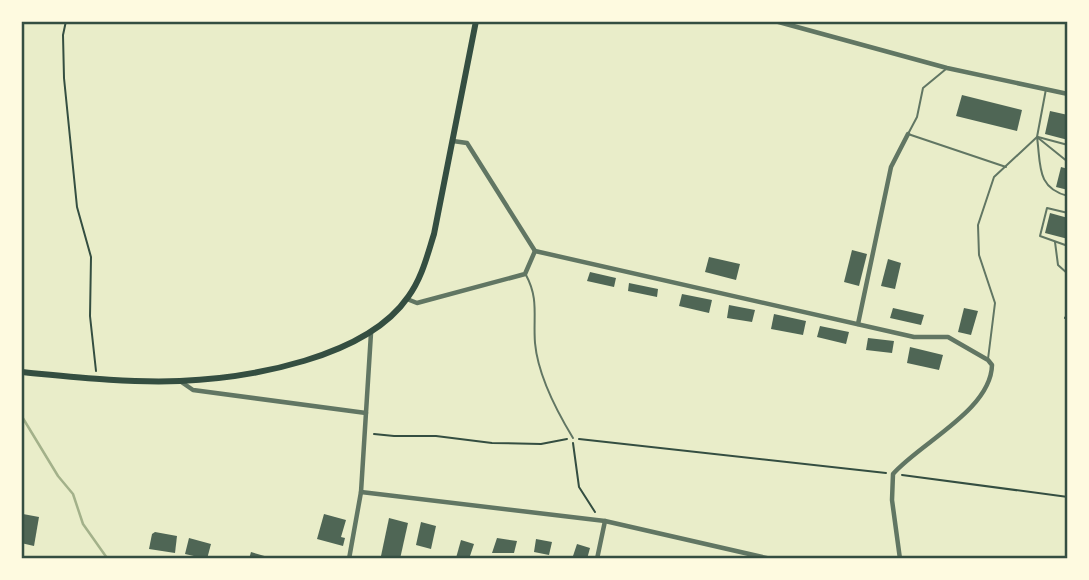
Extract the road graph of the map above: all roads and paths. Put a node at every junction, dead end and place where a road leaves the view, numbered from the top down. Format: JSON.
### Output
{"nodes":[{"id":1,"x":66,"y":21,"type":"edge"},
{"id":2,"x":476,"y":21,"type":"edge"},
{"id":3,"x":775,"y":21,"type":"edge"},
{"id":4,"x":947,"y":68,"type":"junction"},
{"id":5,"x":1046,"y":89,"type":"junction"},
{"id":6,"x":1068,"y":94,"type":"edge"},
{"id":7,"x":908,"y":134,"type":"junction"},
{"id":8,"x":1037,"y":137,"type":"junction"},
{"id":9,"x":453,"y":141,"type":"junction"},
{"id":10,"x":1068,"y":145,"type":"edge"},
{"id":11,"x":1068,"y":162,"type":"edge"},
{"id":12,"x":1006,"y":167,"type":"junction"},
{"id":13,"x":1068,"y":196,"type":"edge"},
{"id":14,"x":1068,"y":213,"type":"edge"},
{"id":15,"x":1055,"y":242,"type":"junction"},
{"id":16,"x":1068,"y":246,"type":"edge"},
{"id":17,"x":535,"y":251,"type":"junction"},
{"id":18,"x":525,"y":274,"type":"junction"},
{"id":19,"x":1068,"y":274,"type":"edge"},
{"id":20,"x":407,"y":299,"type":"junction"},
{"id":21,"x":1068,"y":313,"type":"edge"},
{"id":22,"x":1065,"y":318,"type":"dead end"},
{"id":23,"x":858,"y":324,"type":"junction"},
{"id":24,"x":371,"y":333,"type":"junction"},
{"id":25,"x":988,"y":360,"type":"junction"},
{"id":26,"x":21,"y":372,"type":"edge"},
{"id":27,"x":96,"y":379,"type":"junction"},
{"id":28,"x":180,"y":381,"type":"junction"},
{"id":29,"x":366,"y":413,"type":"junction"},
{"id":30,"x":365,"y":432,"type":"junction"},
{"id":31,"x":573,"y":438,"type":"junction"},
{"id":32,"x":893,"y":474,"type":"junction"},
{"id":33,"x":362,"y":492,"type":"junction"},
{"id":34,"x":1068,"y":497,"type":"edge"},
{"id":35,"x":605,"y":521,"type":"junction"},
{"id":36,"x":349,"y":559,"type":"edge"},
{"id":37,"x":597,"y":559,"type":"edge"},
{"id":38,"x":771,"y":559,"type":"edge"},
{"id":39,"x":900,"y":559,"type":"edge"}],
"edges":[{"from":1,"to":27,"type":"path"},
{"from":2,"to":9,"type":"main road"},
{"from":3,"to":4,"type":"street"},
{"from":4,"to":5,"type":"street"},
{"from":4,"to":7,"type":"lane"},
{"from":5,"to":6,"type":"street"},
{"from":5,"to":8,"type":"lane"},
{"from":7,"to":12,"type":"lane"},
{"from":7,"to":23,"type":"street"},
{"from":8,"to":10,"type":"lane"},
{"from":8,"to":11,"type":"lane"},
{"from":8,"to":12,"type":"lane"},
{"from":8,"to":13,"type":"lane"},
{"from":9,"to":17,"type":"street"},
{"from":9,"to":20,"type":"main road"},
{"from":12,"to":25,"type":"lane"},
{"from":14,"to":15,"type":"lane"},
{"from":15,"to":16,"type":"lane"},
{"from":15,"to":19,"type":"lane"},
{"from":17,"to":18,"type":"street"},
{"from":17,"to":23,"type":"street"},
{"from":18,"to":20,"type":"street"},
{"from":18,"to":31,"type":"lane"},
{"from":20,"to":24,"type":"main road"},
{"from":21,"to":22,"type":"path"},
{"from":23,"to":25,"type":"street"},
{"from":24,"to":28,"type":"main road"},
{"from":24,"to":29,"type":"street"},
{"from":25,"to":32,"type":"street"},
{"from":26,"to":27,"type":"main road"},
{"from":27,"to":28,"type":"main road"},
{"from":28,"to":29,"type":"street"},
{"from":29,"to":30,"type":"street"},
{"from":30,"to":31,"type":"path"},
{"from":30,"to":33,"type":"street"},
{"from":31,"to":32,"type":"path"},
{"from":31,"to":35,"type":"path"},
{"from":32,"to":34,"type":"path"},
{"from":32,"to":39,"type":"street"},
{"from":33,"to":35,"type":"street"},
{"from":33,"to":36,"type":"street"},
{"from":35,"to":37,"type":"street"},
{"from":35,"to":38,"type":"street"}]}
